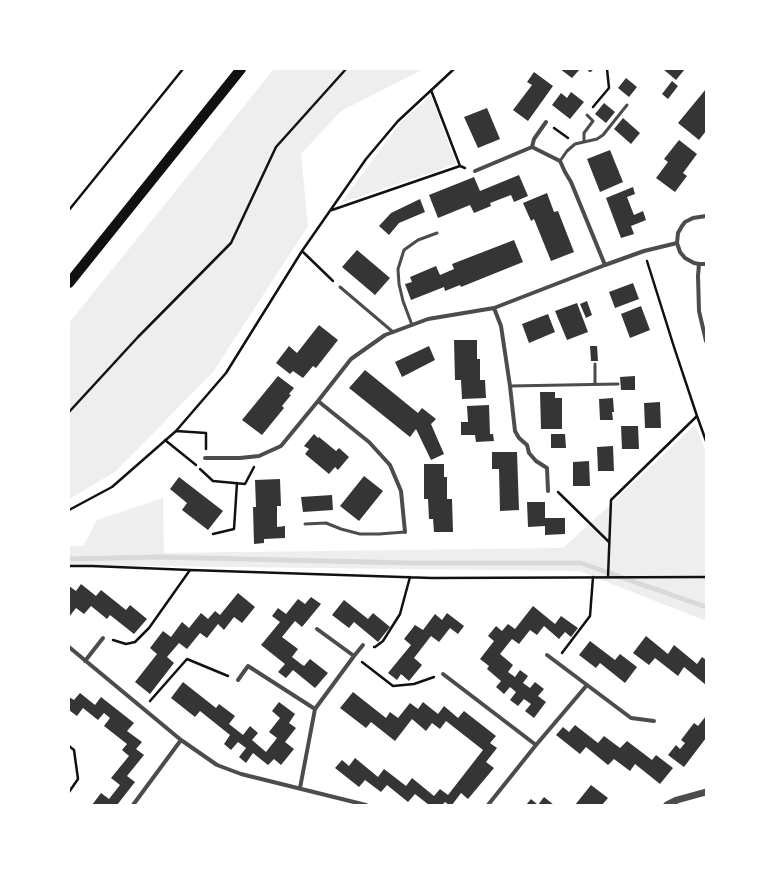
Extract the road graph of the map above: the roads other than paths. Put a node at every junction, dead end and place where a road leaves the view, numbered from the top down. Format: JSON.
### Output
{"nodes":[{"id":1,"x":241,"y":69,"type":"edge"},
{"id":2,"x":627,"y":105,"type":"dead end"},
{"id":3,"x":587,"y":115,"type":"dead end"},
{"id":4,"x":546,"y":122,"type":"dead end"},
{"id":5,"x":584,"y":141,"type":"junction"},
{"id":6,"x":532,"y":147,"type":"junction"},
{"id":7,"x":560,"y":161,"type":"junction"},
{"id":8,"x":476,"y":171,"type":"road end"},
{"id":9,"x":706,"y":216,"type":"edge"},
{"id":10,"x":437,"y":233,"type":"dead end"},
{"id":11,"x":677,"y":243,"type":"junction"},
{"id":12,"x":699,"y":264,"type":"junction"},
{"id":13,"x":706,"y":264,"type":"edge"},
{"id":14,"x":605,"y":265,"type":"junction"},
{"id":15,"x":69,"y":283,"type":"edge"},
{"id":16,"x":340,"y":287,"type":"road end"},
{"id":17,"x":494,"y":308,"type":"junction"},
{"id":18,"x":412,"y":326,"type":"junction"},
{"id":19,"x":393,"y":332,"type":"junction"},
{"id":20,"x":706,"y":341,"type":"edge"},
{"id":21,"x":594,"y":364,"type":"dead end"},
{"id":22,"x":595,"y":384,"type":"junction"},
{"id":23,"x":618,"y":384,"type":"dead end"},
{"id":24,"x":510,"y":386,"type":"junction"},
{"id":25,"x":318,"y":401,"type":"junction"},
{"id":26,"x":205,"y":458,"type":"road end"},
{"id":27,"x":548,"y":491,"type":"road end"},
{"id":28,"x":305,"y":524,"type":"dead end"},
{"id":29,"x":405,"y":532,"type":"joint"},
{"id":30,"x":317,"y":629,"type":"dead end"},
{"id":31,"x":103,"y":638,"type":"road end"},
{"id":32,"x":363,"y":645,"type":"road end"},
{"id":33,"x":69,"y":647,"type":"edge"},
{"id":34,"x":547,"y":655,"type":"dead end"},
{"id":35,"x":354,"y":656,"type":"junction"},
{"id":36,"x":85,"y":660,"type":"junction"},
{"id":37,"x":443,"y":674,"type":"road end"},
{"id":38,"x":238,"y":680,"type":"road end"},
{"id":39,"x":586,"y":685,"type":"junction"},
{"id":40,"x":315,"y":709,"type":"junction"},
{"id":41,"x":654,"y":720,"type":"dead end"},
{"id":42,"x":181,"y":740,"type":"junction"},
{"id":43,"x":536,"y":745,"type":"junction"},
{"id":44,"x":300,"y":788,"type":"junction"},
{"id":45,"x":706,"y":792,"type":"edge"},
{"id":46,"x":132,"y":805,"type":"edge"},
{"id":47,"x":366,"y":805,"type":"edge"},
{"id":48,"x":488,"y":805,"type":"edge"},
{"id":49,"x":667,"y":805,"type":"edge"}],
"edges":[{"from":1,"to":15,"type":"main road"},
{"from":2,"to":5,"type":"lane"},
{"from":3,"to":5,"type":"lane"},
{"from":4,"to":6,"type":"street"},
{"from":5,"to":7,"type":"lane"},
{"from":6,"to":7,"type":"street"},
{"from":6,"to":8,"type":"street"},
{"from":7,"to":14,"type":"street"},
{"from":9,"to":11,"type":"street"},
{"from":10,"to":18,"type":"lane"},
{"from":11,"to":12,"type":"street"},
{"from":11,"to":14,"type":"street"},
{"from":12,"to":13,"type":"street"},
{"from":12,"to":20,"type":"street"},
{"from":14,"to":17,"type":"street"},
{"from":16,"to":19,"type":"lane"},
{"from":17,"to":18,"type":"street"},
{"from":17,"to":24,"type":"street"},
{"from":18,"to":19,"type":"street"},
{"from":19,"to":25,"type":"street"},
{"from":21,"to":22,"type":"lane"},
{"from":22,"to":23,"type":"lane"},
{"from":22,"to":24,"type":"lane"},
{"from":24,"to":27,"type":"street"},
{"from":25,"to":26,"type":"street"},
{"from":25,"to":29,"type":"street"},
{"from":28,"to":29,"type":"lane"},
{"from":30,"to":35,"type":"street"},
{"from":31,"to":36,"type":"street"},
{"from":32,"to":35,"type":"street"},
{"from":33,"to":36,"type":"street"},
{"from":34,"to":39,"type":"street"},
{"from":35,"to":40,"type":"street"},
{"from":36,"to":42,"type":"street"},
{"from":37,"to":43,"type":"street"},
{"from":38,"to":40,"type":"street"},
{"from":39,"to":41,"type":"street"},
{"from":39,"to":43,"type":"street"},
{"from":40,"to":44,"type":"street"},
{"from":42,"to":44,"type":"street"},
{"from":42,"to":46,"type":"street"},
{"from":43,"to":48,"type":"street"},
{"from":44,"to":47,"type":"street"},
{"from":45,"to":49,"type":"street"}]}
